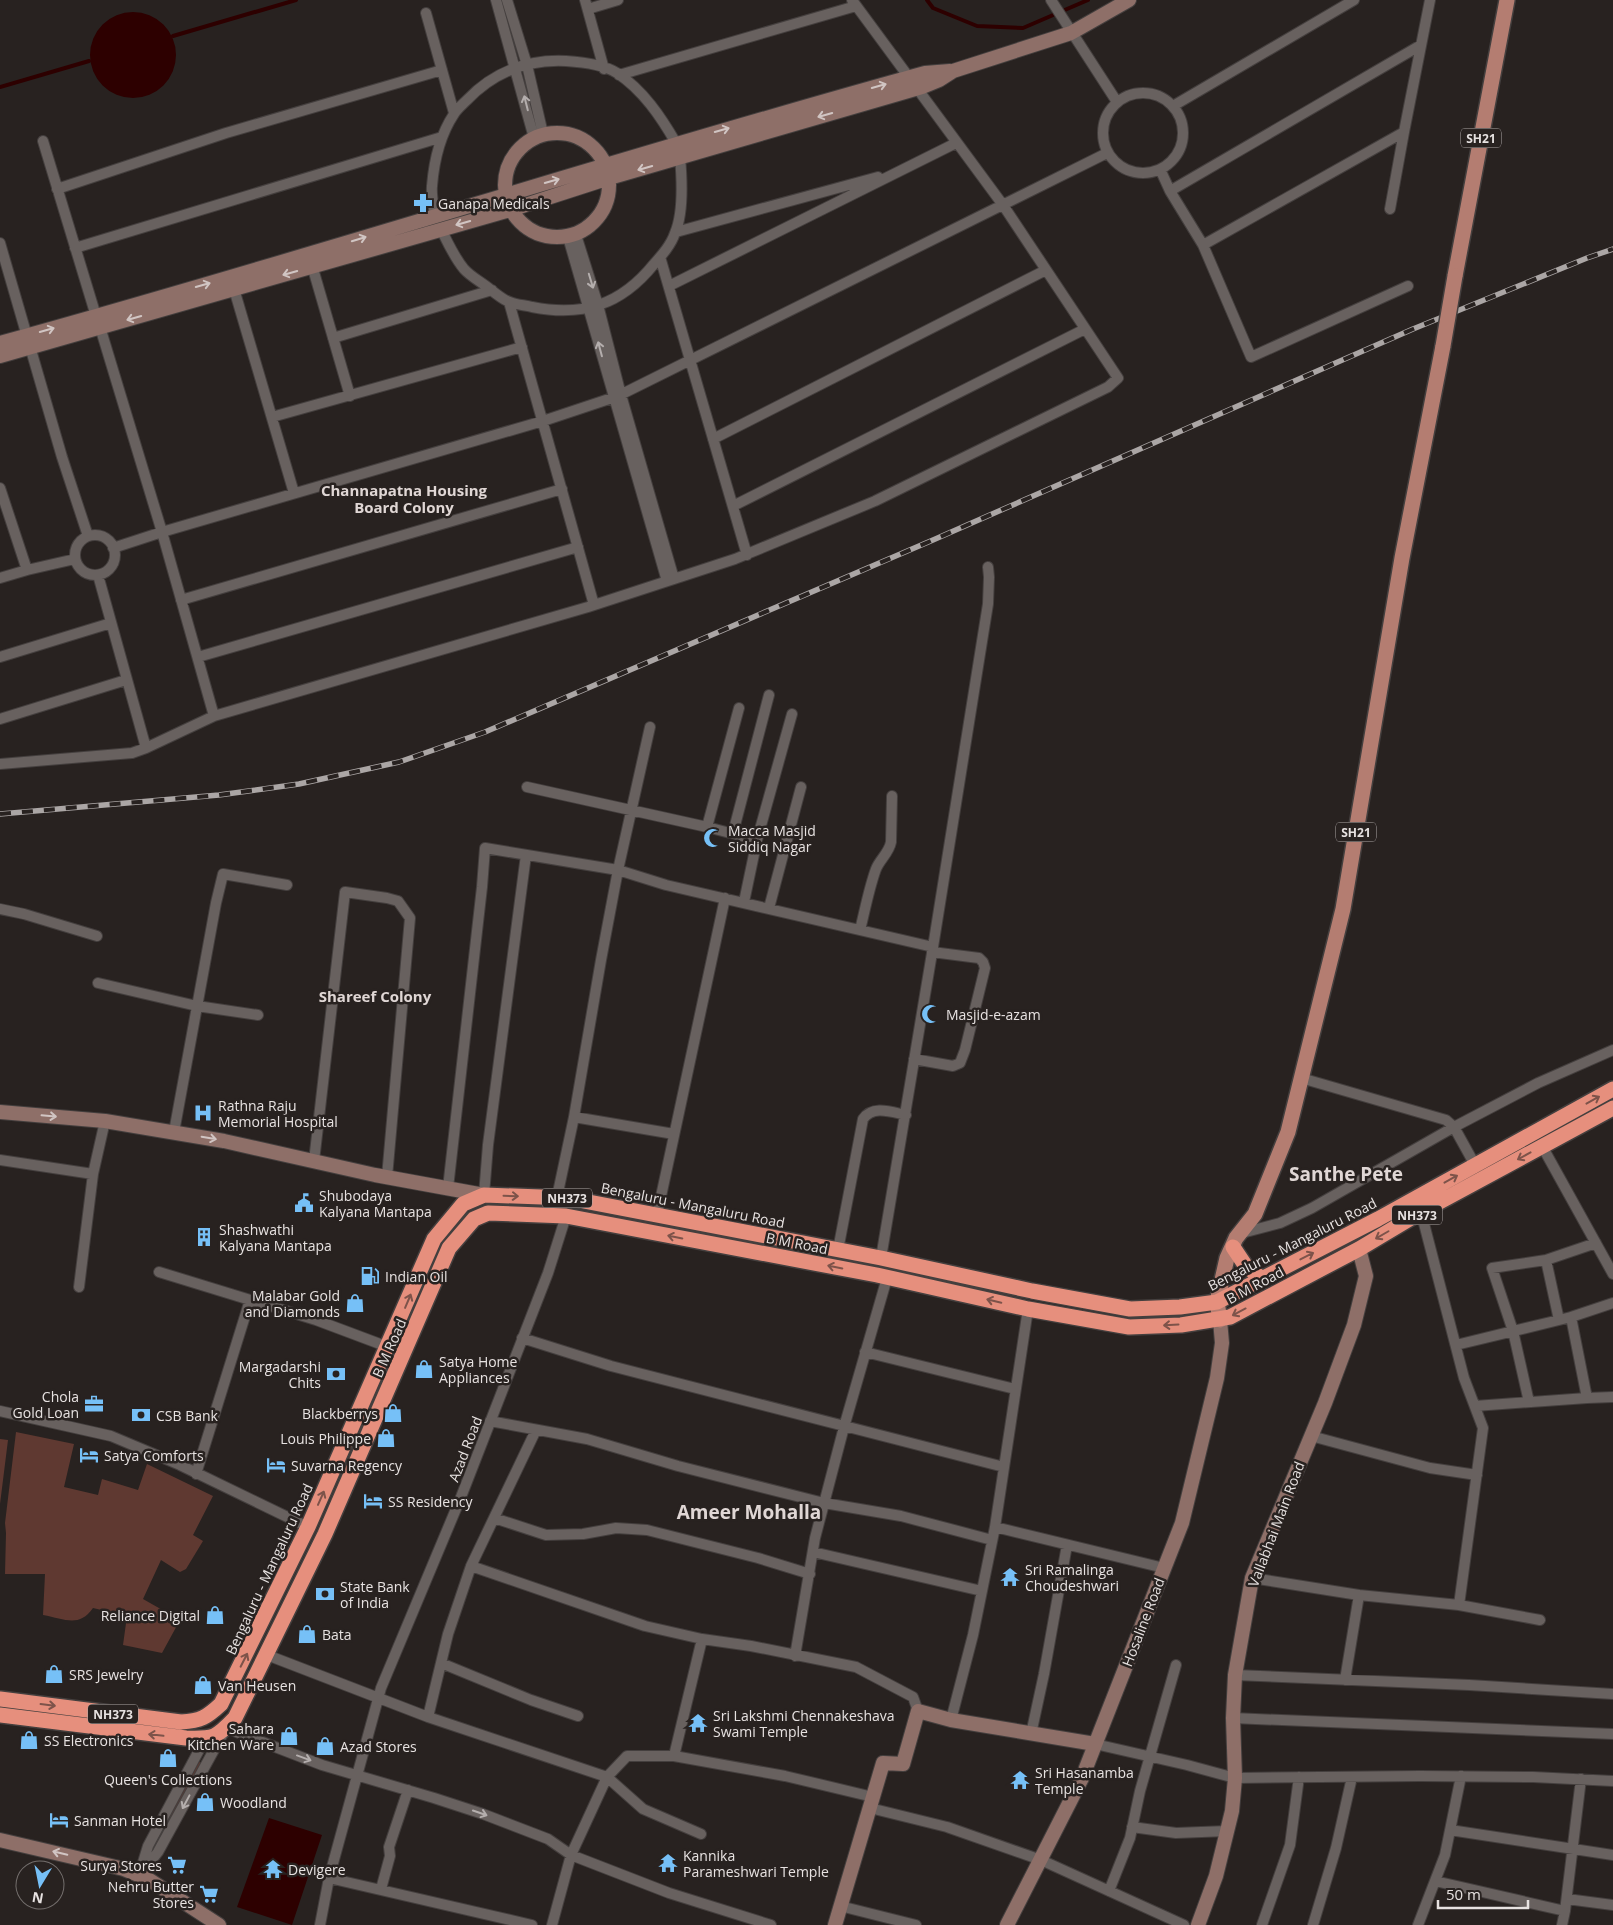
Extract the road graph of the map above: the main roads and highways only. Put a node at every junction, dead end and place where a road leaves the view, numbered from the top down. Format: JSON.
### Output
{"nodes":[{"id":1,"x":1506,"y":0,"type":"edge"},
{"id":2,"x":1613,"y":1089,"type":"edge"},
{"id":3,"x":1613,"y":1108,"type":"edge"},
{"id":4,"x":1233,"y":1247,"type":"junction"},
{"id":5,"x":420,"y":1271,"type":"junction"},
{"id":6,"x":437,"y":1278,"type":"junction"},
{"id":7,"x":1262,"y":1279,"type":"junction"},
{"id":8,"x":1032,"y":1291,"type":"junction"},
{"id":9,"x":1217,"y":1302,"type":"junction"},
{"id":10,"x":1028,"y":1309,"type":"junction"},
{"id":11,"x":1220,"y":1320,"type":"junction"},
{"id":12,"x":0,"y":1699,"type":"edge"},
{"id":13,"x":0,"y":1714,"type":"edge"},
{"id":14,"x":210,"y":1714,"type":"junction"},
{"id":15,"x":230,"y":1723,"type":"junction"}],
"edges":[{"from":1,"to":4,"type":"main road","number":"SH21","bridge":true},
{"from":7,"to":2,"type":"highway","name":"Bengaluru - Mangaluru Road","number":"NH373","one_way":true},
{"from":3,"to":11,"type":"highway","name":"B M Road","number":"NH373","one_way":true},
{"from":4,"to":7,"type":"highway"},
{"from":4,"to":9,"type":"main road","number":"SH21"},
{"from":5,"to":6,"type":"highway"},
{"from":5,"to":8,"type":"highway","name":"Bengaluru - Mangaluru Road","number":"NH373","one_way":true},
{"from":14,"to":5,"type":"highway","name":"Bengaluru - Mangaluru Road","number":"NH373","one_way":true},
{"from":10,"to":6,"type":"highway","name":"B M Road","number":"NH373","one_way":true},
{"from":6,"to":15,"type":"highway","name":"B M Road","number":"NH373"},
{"from":7,"to":9,"type":"highway","name":"Bengaluru - Mangaluru Road","number":"NH373"},
{"from":8,"to":9,"type":"highway","name":"Bengaluru - Mangaluru Road","number":"NH373"},
{"from":8,"to":10,"type":"highway"},
{"from":9,"to":11,"type":"main road","name":"Hosaline Road","number":"SH21"},
{"from":11,"to":10,"type":"highway","name":"B M Road","number":"NH373","one_way":true},
{"from":12,"to":14,"type":"highway","number":"NH373","one_way":true},
{"from":15,"to":13,"type":"highway","number":"NH373","one_way":true},
{"from":14,"to":15,"type":"highway"}]}
